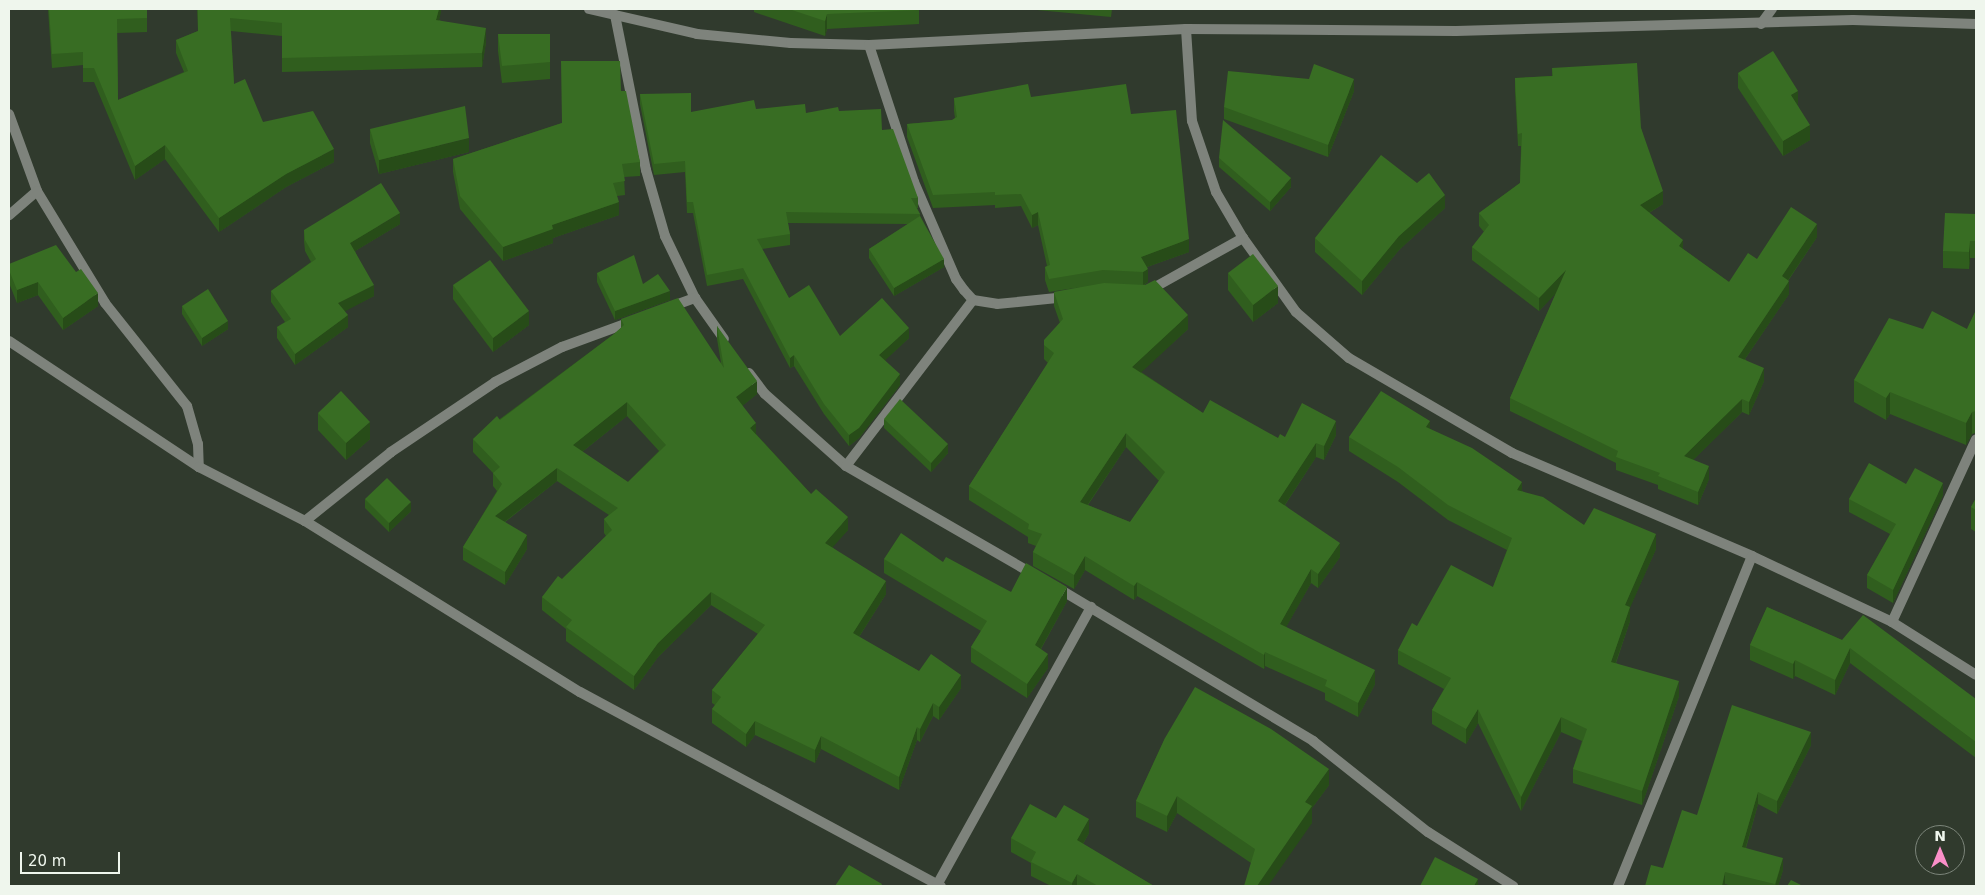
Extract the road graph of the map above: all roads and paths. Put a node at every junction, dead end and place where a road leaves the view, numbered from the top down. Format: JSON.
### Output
{"nodes":[{"id":1,"x":589,"y":9,"type":"edge"},
{"id":2,"x":1772,"y":9,"type":"edge"},
{"id":3,"x":615,"y":15,"type":"junction"},
{"id":4,"x":1761,"y":24,"type":"junction"},
{"id":5,"x":1976,"y":24,"type":"edge"},
{"id":6,"x":1186,"y":29,"type":"junction"},
{"id":7,"x":869,"y":44,"type":"junction"},
{"id":8,"x":9,"y":114,"type":"edge"},
{"id":9,"x":37,"y":190,"type":"junction"},
{"id":10,"x":9,"y":215,"type":"edge"},
{"id":11,"x":1243,"y":238,"type":"junction"},
{"id":12,"x":1137,"y":292,"type":"edge"},
{"id":13,"x":1081,"y":295,"type":"edge"},
{"id":14,"x":695,"y":298,"type":"junction"},
{"id":15,"x":973,"y":300,"type":"junction"},
{"id":16,"x":659,"y":311,"type":"edge"},
{"id":17,"x":642,"y":318,"type":"edge"},
{"id":18,"x":9,"y":341,"type":"edge"},
{"id":19,"x":730,"y":346,"type":"edge"},
{"id":20,"x":742,"y":362,"type":"edge"},
{"id":21,"x":1976,"y":439,"type":"edge"},
{"id":22,"x":199,"y":466,"type":"junction"},
{"id":23,"x":846,"y":466,"type":"junction"},
{"id":24,"x":305,"y":520,"type":"junction"},
{"id":25,"x":1752,"y":556,"type":"junction"},
{"id":26,"x":1091,"y":607,"type":"junction"},
{"id":27,"x":1892,"y":622,"type":"junction"},
{"id":28,"x":1976,"y":675,"type":"edge"},
{"id":29,"x":939,"y":885,"type":"edge"},
{"id":30,"x":1513,"y":886,"type":"edge"},
{"id":31,"x":1618,"y":886,"type":"edge"}],
"edges":[{"from":1,"to":3,"type":"street"},
{"from":2,"to":4,"type":"street"},
{"from":3,"to":7,"type":"street"},
{"from":3,"to":14,"type":"street"},
{"from":4,"to":5,"type":"street"},
{"from":4,"to":6,"type":"street"},
{"from":6,"to":7,"type":"street"},
{"from":6,"to":11,"type":"street"},
{"from":7,"to":15,"type":"street"},
{"from":8,"to":9,"type":"street"},
{"from":9,"to":10,"type":"street"},
{"from":9,"to":22,"type":"street"},
{"from":11,"to":12,"type":"street"},
{"from":11,"to":25,"type":"street"},
{"from":13,"to":15,"type":"street"},
{"from":14,"to":16,"type":"street"},
{"from":14,"to":19,"type":"street"},
{"from":15,"to":23,"type":"street"},
{"from":17,"to":24,"type":"street"},
{"from":18,"to":22,"type":"street"},
{"from":20,"to":23,"type":"street"},
{"from":21,"to":27,"type":"street"},
{"from":22,"to":24,"type":"street"},
{"from":23,"to":26,"type":"street"},
{"from":24,"to":29,"type":"street"},
{"from":25,"to":27,"type":"street"},
{"from":25,"to":31,"type":"street"},
{"from":26,"to":29,"type":"street"},
{"from":26,"to":30,"type":"street"},
{"from":27,"to":28,"type":"street"}]}
